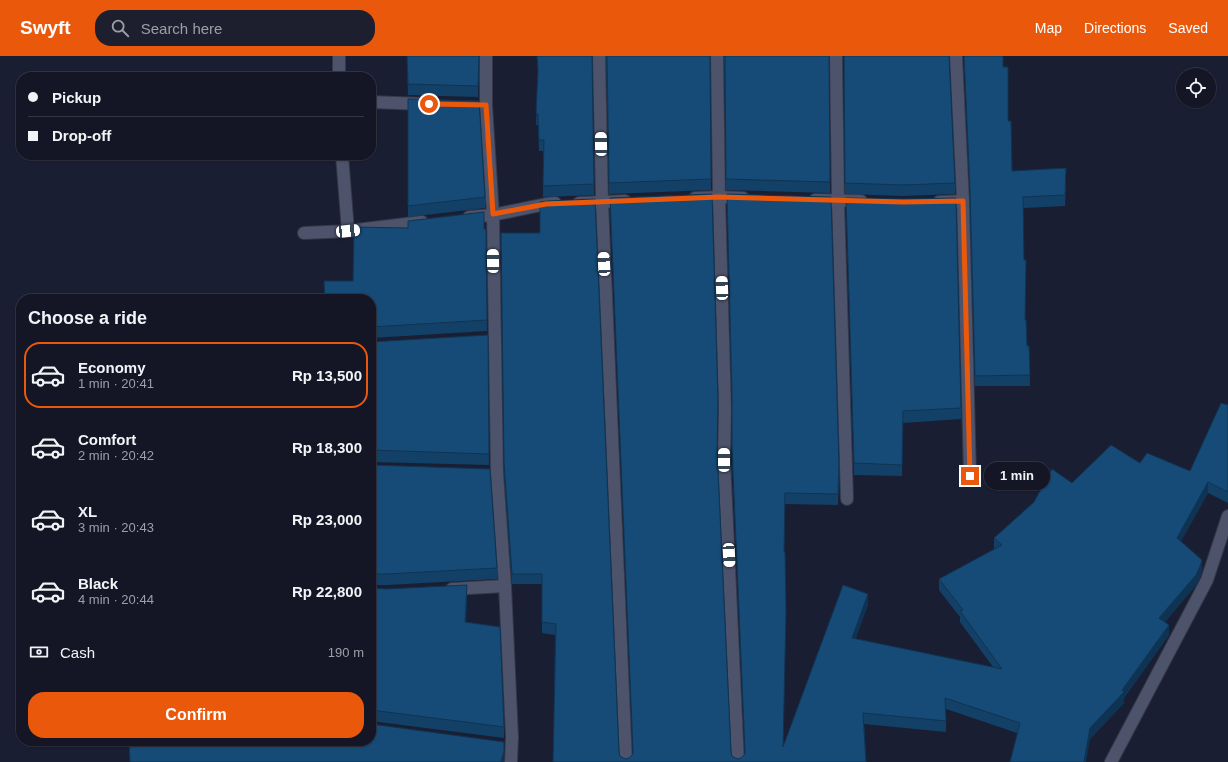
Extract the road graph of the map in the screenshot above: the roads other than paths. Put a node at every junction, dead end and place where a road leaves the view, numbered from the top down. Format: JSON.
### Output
{"nodes":[{"id":1,"x":339,"y":56,"type":"edge"},
{"id":2,"x":486,"y":56,"type":"edge"},
{"id":3,"x":599,"y":56,"type":"edge"},
{"id":4,"x":717,"y":56,"type":"edge"},
{"id":5,"x":836,"y":56,"type":"edge"},
{"id":6,"x":956,"y":56,"type":"edge"},
{"id":7,"x":339,"y":72,"type":"edge"},
{"id":8,"x":376,"y":102,"type":"edge"},
{"id":9,"x":432,"y":104,"type":"edge"},
{"id":10,"x":471,"y":105,"type":"edge"},
{"id":11,"x":486,"y":105,"type":"junction"},
{"id":12,"x":342,"y":160,"type":"edge"},
{"id":13,"x":719,"y":197,"type":"junction"},
{"id":14,"x":751,"y":198,"type":"edge"},
{"id":15,"x":682,"y":199,"type":"edge"},
{"id":16,"x":806,"y":200,"type":"edge"},
{"id":17,"x":638,"y":201,"type":"edge"},
{"id":18,"x":838,"y":201,"type":"junction"},
{"id":19,"x":963,"y":201,"type":"junction"},
{"id":20,"x":602,"y":202,"type":"junction"},
{"id":21,"x":874,"y":202,"type":"edge"},
{"id":22,"x":925,"y":202,"type":"edge"},
{"id":23,"x":493,"y":214,"type":"junction"},
{"id":24,"x":455,"y":219,"type":"edge"},
{"id":25,"x":432,"y":221,"type":"edge"},
{"id":26,"x":348,"y":231,"type":"junction"},
{"id":27,"x":304,"y":232,"type":"dead end"},
{"id":28,"x":970,"y":476,"type":"dead end"},
{"id":29,"x":846,"y":499,"type":"dead end"},
{"id":30,"x":1228,"y":516,"type":"edge"},
{"id":31,"x":505,"y":586,"type":"junction"},
{"id":32,"x":442,"y":590,"type":"edge"},
{"id":33,"x":511,"y":762,"type":"edge"},
{"id":34,"x":626,"y":762,"type":"edge"},
{"id":35,"x":738,"y":762,"type":"edge"},
{"id":36,"x":1111,"y":762,"type":"edge"}],
"edges":[{"from":1,"to":7,"type":"street"},
{"from":2,"to":11,"type":"street"},
{"from":3,"to":20,"type":"street"},
{"from":4,"to":13,"type":"street"},
{"from":5,"to":18,"type":"street"},
{"from":6,"to":19,"type":"street"},
{"from":8,"to":9,"type":"street"},
{"from":10,"to":11,"type":"street"},
{"from":11,"to":23,"type":"street"},
{"from":12,"to":26,"type":"street"},
{"from":13,"to":14,"type":"street"},
{"from":13,"to":15,"type":"street"},
{"from":13,"to":35,"type":"street"},
{"from":16,"to":18,"type":"street"},
{"from":17,"to":20,"type":"street"},
{"from":18,"to":21,"type":"street"},
{"from":18,"to":29,"type":"street"},
{"from":19,"to":22,"type":"street"},
{"from":19,"to":28,"type":"street"},
{"from":20,"to":23,"type":"street"},
{"from":20,"to":34,"type":"street"},
{"from":23,"to":24,"type":"street"},
{"from":23,"to":31,"type":"street"},
{"from":25,"to":26,"type":"street"},
{"from":26,"to":27,"type":"street"},
{"from":30,"to":36,"type":"street"},
{"from":31,"to":32,"type":"street"},
{"from":31,"to":33,"type":"street"}]}
